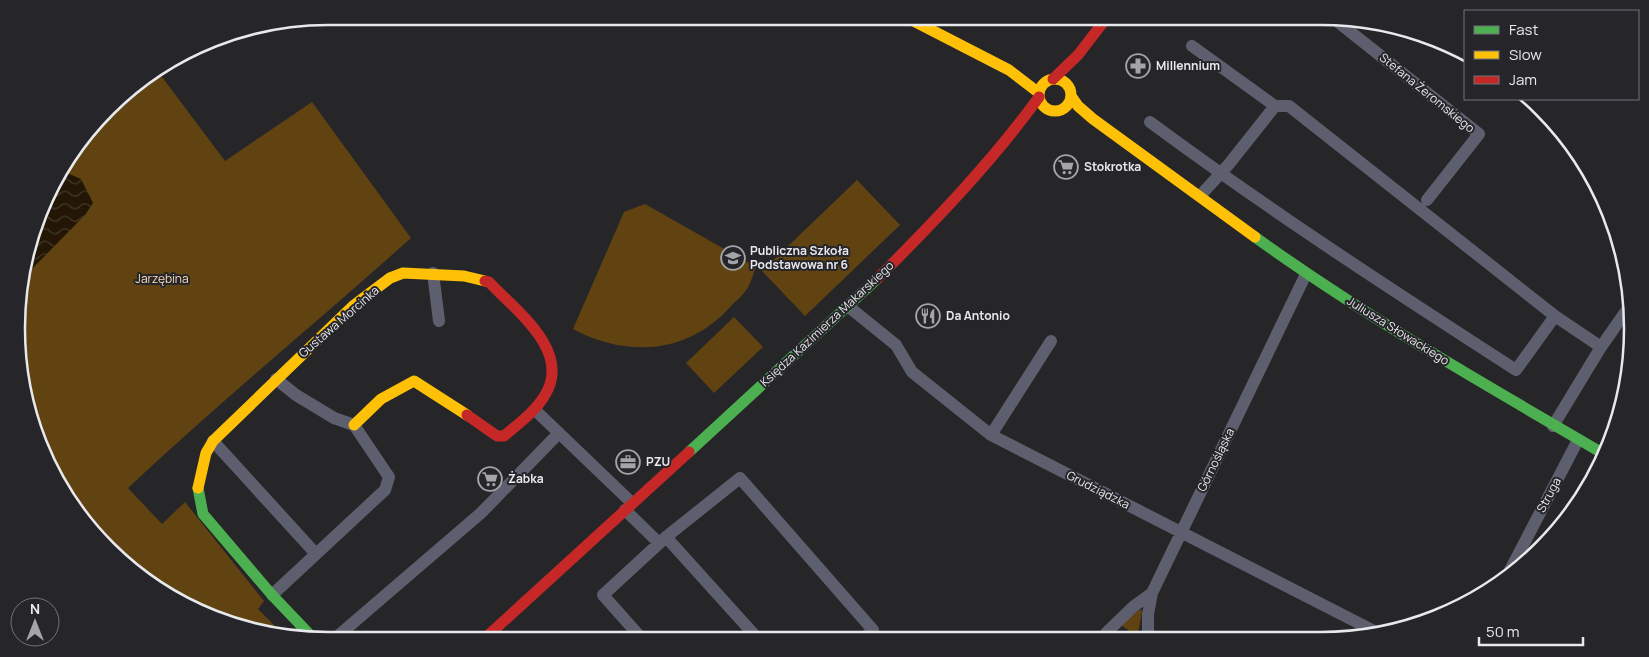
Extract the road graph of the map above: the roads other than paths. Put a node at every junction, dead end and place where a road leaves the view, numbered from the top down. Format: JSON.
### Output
{"nodes":[{"id":1,"x":922,"y":25,"type":"edge"},
{"id":2,"x":1101,"y":25,"type":"edge"},
{"id":3,"x":1345,"y":26,"type":"edge"},
{"id":4,"x":1192,"y":46,"type":"dead end"},
{"id":5,"x":1078,"y":56,"type":"junction"},
{"id":6,"x":1009,"y":70,"type":"junction"},
{"id":7,"x":1049,"y":80,"type":"junction"},
{"id":8,"x":1071,"y":92,"type":"junction"},
{"id":9,"x":1039,"y":95,"type":"junction"},
{"id":10,"x":1275,"y":106,"type":"junction"},
{"id":11,"x":1047,"y":109,"type":"junction"},
{"id":12,"x":1063,"y":109,"type":"junction"},
{"id":13,"x":1093,"y":119,"type":"junction"},
{"id":14,"x":1150,"y":122,"type":"dead end"},
{"id":15,"x":1018,"y":126,"type":"junction"},
{"id":16,"x":1219,"y":173,"type":"junction"},
{"id":17,"x":1200,"y":196,"type":"junction"},
{"id":18,"x":1426,"y":200,"type":"dead end"},
{"id":19,"x":433,"y":273,"type":"junction"},
{"id":20,"x":1306,"y":274,"type":"junction"},
{"id":21,"x":849,"y":307,"type":"junction"},
{"id":22,"x":1623,"y":315,"type":"edge"},
{"id":23,"x":1555,"y":316,"type":"junction"},
{"id":24,"x":439,"y":321,"type":"dead end"},
{"id":25,"x":1051,"y":341,"type":"dead end"},
{"id":26,"x":1601,"y":347,"type":"junction"},
{"id":27,"x":276,"y":379,"type":"junction"},
{"id":28,"x":534,"y":410,"type":"junction"},
{"id":29,"x":354,"y":424,"type":"junction"},
{"id":30,"x":1553,"y":426,"type":"junction"},
{"id":31,"x":559,"y":433,"type":"junction"},
{"id":32,"x":991,"y":435,"type":"junction"},
{"id":33,"x":1578,"y":440,"type":"junction"},
{"id":34,"x":213,"y":441,"type":"junction"},
{"id":35,"x":1598,"y":451,"type":"edge"},
{"id":36,"x":628,"y":507,"type":"junction"},
{"id":37,"x":1181,"y":531,"type":"junction"},
{"id":38,"x":662,"y":540,"type":"junction"},
{"id":39,"x":316,"y":554,"type":"junction"},
{"id":40,"x":1514,"y":562,"type":"edge"},
{"id":41,"x":1152,"y":593,"type":"junction"},
{"id":42,"x":272,"y":595,"type":"junction"},
{"id":43,"x":1368,"y":628,"type":"edge"},
{"id":44,"x":306,"y":631,"type":"edge"},
{"id":45,"x":342,"y":632,"type":"edge"},
{"id":46,"x":492,"y":632,"type":"edge"},
{"id":47,"x":635,"y":632,"type":"edge"},
{"id":48,"x":752,"y":632,"type":"edge"},
{"id":49,"x":871,"y":632,"type":"edge"},
{"id":50,"x":1108,"y":632,"type":"edge"},
{"id":51,"x":1148,"y":632,"type":"edge"}],
"edges":[{"from":1,"to":6,"type":"street"},
{"from":2,"to":5,"type":"street"},
{"from":3,"to":18,"type":"street","name":"Stefana Żeromskiego"},
{"from":4,"to":10,"type":"street"},
{"from":5,"to":7,"type":"street"},
{"from":5,"to":8,"type":"street"},
{"from":6,"to":7,"type":"street"},
{"from":6,"to":9,"type":"street"},
{"from":7,"to":8,"type":"street"},
{"from":7,"to":9,"type":"street"},
{"from":8,"to":12,"type":"street"},
{"from":8,"to":13,"type":"street","name":"Juliusza Słowackiego"},
{"from":9,"to":11,"type":"street"},
{"from":9,"to":15,"type":"street","name":"Księdza Kazimierza Makarskiego"},
{"from":10,"to":16,"type":"street"},
{"from":10,"to":23,"type":"street"},
{"from":11,"to":12,"type":"street"},
{"from":11,"to":15,"type":"street","name":"Księdza Kazimierza Makarskiego"},
{"from":12,"to":13,"type":"street","name":"Juliusza Słowackiego"},
{"from":13,"to":17,"type":"street","name":"Juliusza Słowackiego"},
{"from":14,"to":16,"type":"street"},
{"from":15,"to":21,"type":"street","name":"Księdza Kazimierza Makarskiego"},
{"from":16,"to":17,"type":"street"},
{"from":16,"to":23,"type":"street"},
{"from":17,"to":20,"type":"street","name":"Juliusza Słowackiego"},
{"from":19,"to":24,"type":"street"},
{"from":19,"to":27,"type":"street","name":"Gustawa Morcinka"},
{"from":19,"to":28,"type":"street","name":"Gustawa Morcinka"},
{"from":20,"to":30,"type":"street","name":"Juliusza Słowackiego"},
{"from":20,"to":37,"type":"street","name":"Górnośląska"},
{"from":21,"to":32,"type":"street","name":"Grudziądzka"},
{"from":21,"to":36,"type":"street","name":"Księdza Kazimierza Makarskiego"},
{"from":22,"to":26,"type":"street"},
{"from":23,"to":26,"type":"street"},
{"from":25,"to":32,"type":"street"},
{"from":26,"to":30,"type":"street"},
{"from":27,"to":29,"type":"street"},
{"from":27,"to":34,"type":"street","name":"Gustawa Morcinka"},
{"from":28,"to":29,"type":"street","name":"Gustawa Morcinka"},
{"from":28,"to":31,"type":"street"},
{"from":29,"to":39,"type":"street"},
{"from":30,"to":33,"type":"street","name":"Juliusza Słowackiego"},
{"from":31,"to":36,"type":"street"},
{"from":31,"to":45,"type":"street"},
{"from":32,"to":37,"type":"street","name":"Grudziądzka"},
{"from":33,"to":35,"type":"street","name":"Juliusza Słowackiego"},
{"from":33,"to":40,"type":"street","name":"Struga"},
{"from":34,"to":39,"type":"street"},
{"from":34,"to":42,"type":"street","name":"Gustawa Morcinka"},
{"from":36,"to":38,"type":"street"},
{"from":36,"to":46,"type":"street","name":"Księdza Kazimierza Makarskiego"},
{"from":37,"to":41,"type":"street","name":"Górnośląska"},
{"from":37,"to":43,"type":"street","name":"Grudziądzka"},
{"from":38,"to":47,"type":"street"},
{"from":38,"to":48,"type":"street"},
{"from":38,"to":49,"type":"street"},
{"from":39,"to":42,"type":"street"},
{"from":41,"to":50,"type":"street","name":"Górnośląska"},
{"from":41,"to":51,"type":"street"},
{"from":42,"to":44,"type":"street","name":"Gustawa Morcinka"}]}
